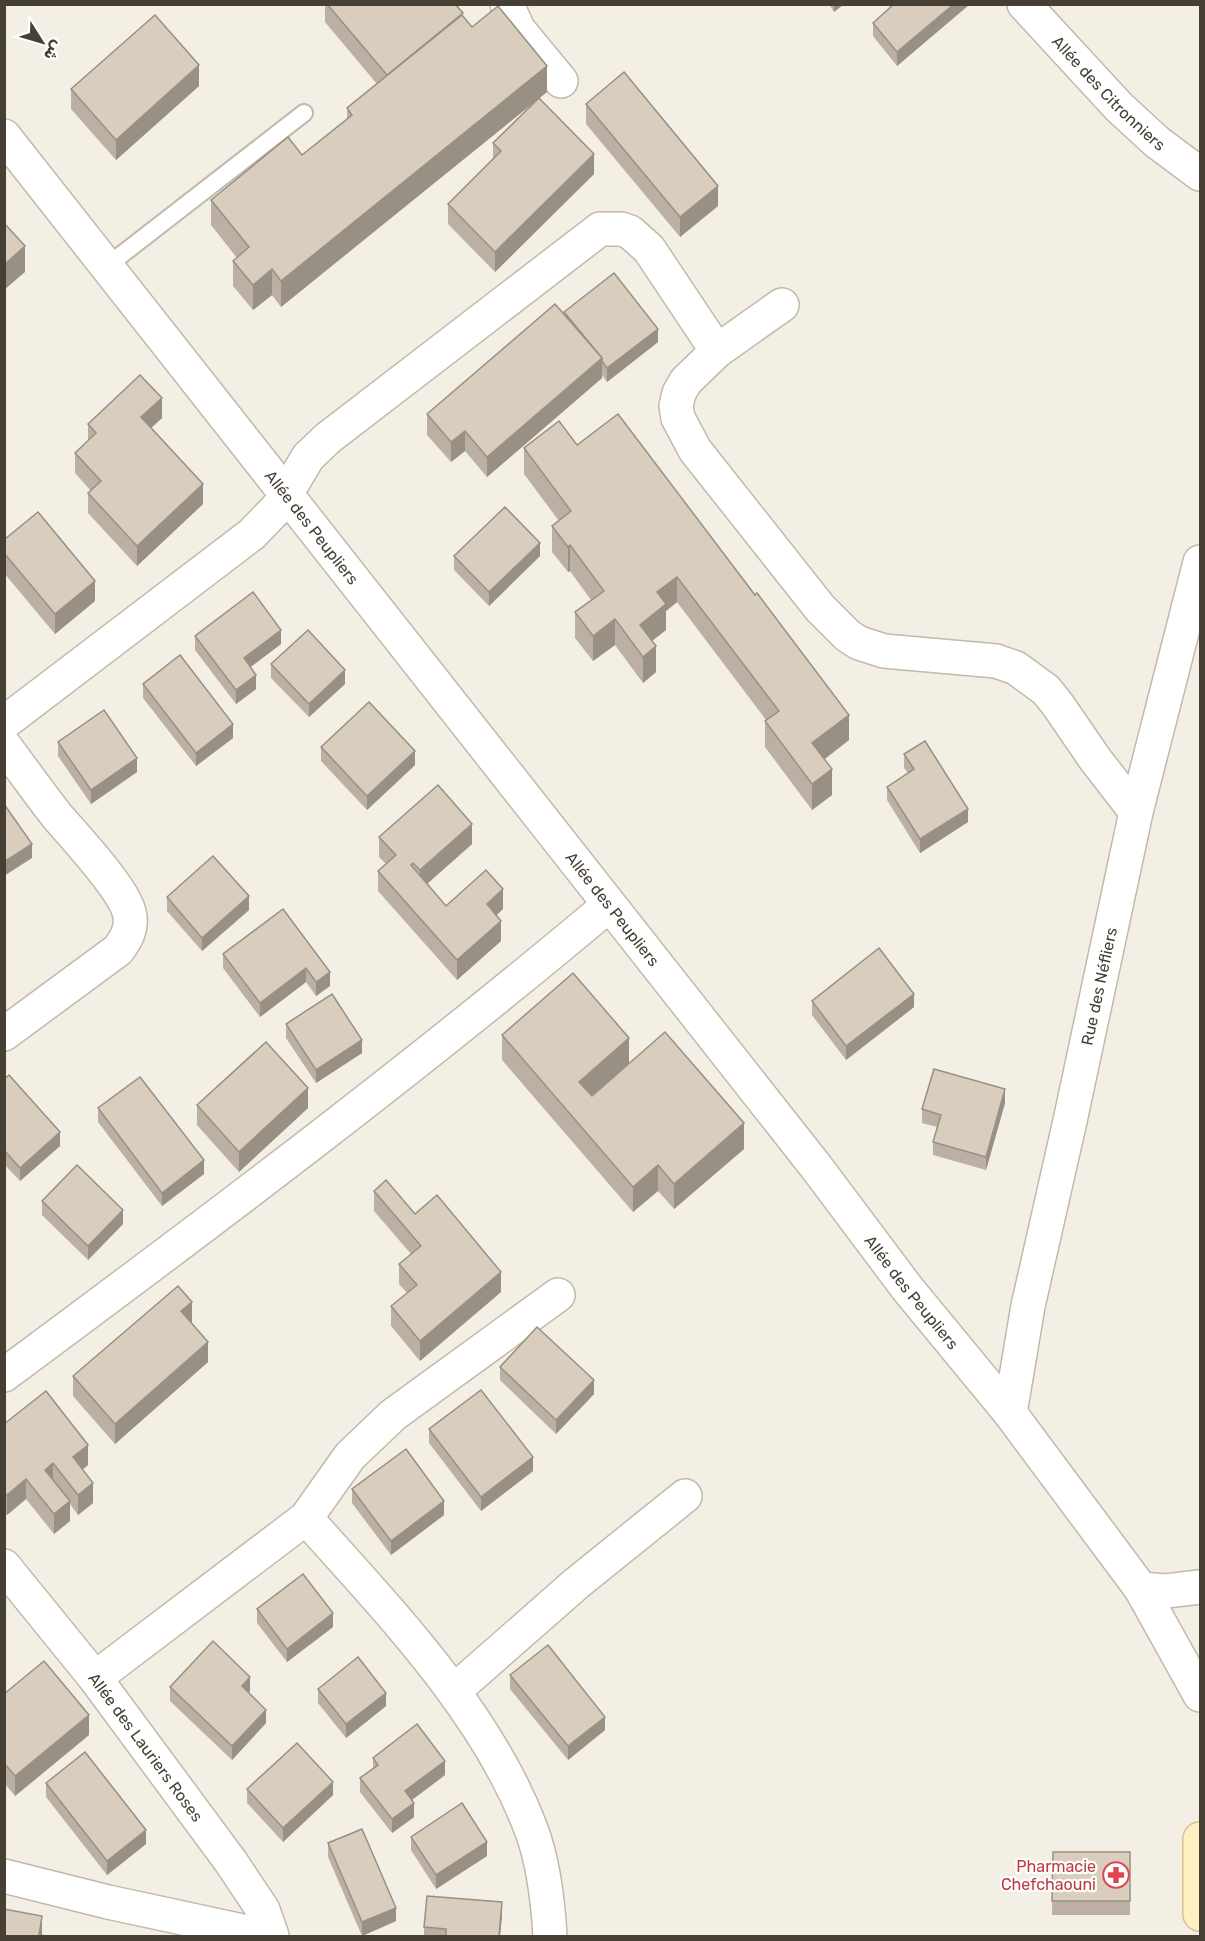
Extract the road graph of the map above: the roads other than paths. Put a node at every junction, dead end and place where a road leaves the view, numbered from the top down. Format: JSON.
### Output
{"nodes":[{"id":1,"x":507,"y":4,"type":"edge"},
{"id":2,"x":1024,"y":4,"type":"edge"},
{"id":3,"x":561,"y":81,"type":"dead end"},
{"id":4,"x":304,"y":113,"type":"dead end"},
{"id":5,"x":4,"y":135,"type":"edge"},
{"id":6,"x":1200,"y":174,"type":"edge"},
{"id":7,"x":107,"y":266,"type":"junction"},
{"id":8,"x":782,"y":305,"type":"dead end"},
{"id":9,"x":717,"y":351,"type":"junction"},
{"id":10,"x":286,"y":494,"type":"junction"},
{"id":11,"x":1200,"y":562,"type":"edge"},
{"id":12,"x":4,"y":723,"type":"edge"},
{"id":13,"x":4,"y":745,"type":"edge"},
{"id":14,"x":1136,"y":812,"type":"junction"},
{"id":15,"x":609,"y":905,"type":"junction"},
{"id":16,"x":4,"y":1034,"type":"edge"},
{"id":17,"x":558,"y":1295,"type":"dead end"},
{"id":18,"x":4,"y":1375,"type":"edge"},
{"id":19,"x":1010,"y":1413,"type":"junction"},
{"id":20,"x":685,"y":1496,"type":"dead end"},
{"id":21,"x":306,"y":1518,"type":"junction"},
{"id":22,"x":4,"y":1566,"type":"edge"},
{"id":23,"x":1200,"y":1587,"type":"edge"},
{"id":24,"x":1141,"y":1589,"type":"junction"},
{"id":25,"x":95,"y":1678,"type":"junction"},
{"id":26,"x":454,"y":1691,"type":"junction"},
{"id":27,"x":1200,"y":1695,"type":"edge"},
{"id":28,"x":1200,"y":1839,"type":"edge"},
{"id":29,"x":4,"y":1876,"type":"edge"},
{"id":30,"x":1200,"y":1914,"type":"edge"},
{"id":31,"x":266,"y":1936,"type":"edge"},
{"id":32,"x":272,"y":1936,"type":"edge"},
{"id":33,"x":550,"y":1936,"type":"edge"}],
"edges":[{"from":1,"to":3,"type":"street"},
{"from":2,"to":6,"type":"street","name":"Allée des Citronniers"},
{"from":4,"to":7,"type":"lane"},
{"from":5,"to":7,"type":"street","name":"Allée des Peupliers"},
{"from":7,"to":10,"type":"street","name":"Allée des Peupliers"},
{"from":8,"to":9,"type":"street"},
{"from":9,"to":10,"type":"street"},
{"from":9,"to":14,"type":"street"},
{"from":10,"to":12,"type":"street"},
{"from":10,"to":15,"type":"street","name":"Allée des Peupliers"},
{"from":11,"to":14,"type":"street","name":"Rue des Néfliers"},
{"from":13,"to":16,"type":"street"},
{"from":14,"to":19,"type":"street","name":"Rue des Néfliers"},
{"from":15,"to":18,"type":"street"},
{"from":15,"to":19,"type":"street","name":"Allée des Peupliers"},
{"from":17,"to":21,"type":"street"},
{"from":19,"to":24,"type":"street","name":"Allée des Peupliers"},
{"from":20,"to":26,"type":"street"},
{"from":21,"to":25,"type":"street"},
{"from":21,"to":26,"type":"street"},
{"from":22,"to":25,"type":"street","name":"Allée des Lauriers Roses"},
{"from":23,"to":24,"type":"street"},
{"from":24,"to":27,"type":"street","name":"Allée des Peupliers"},
{"from":25,"to":32,"type":"street","name":"Allée des Lauriers Roses"},
{"from":26,"to":33,"type":"street"},
{"from":28,"to":30,"type":"street"},
{"from":29,"to":31,"type":"street"}]}
